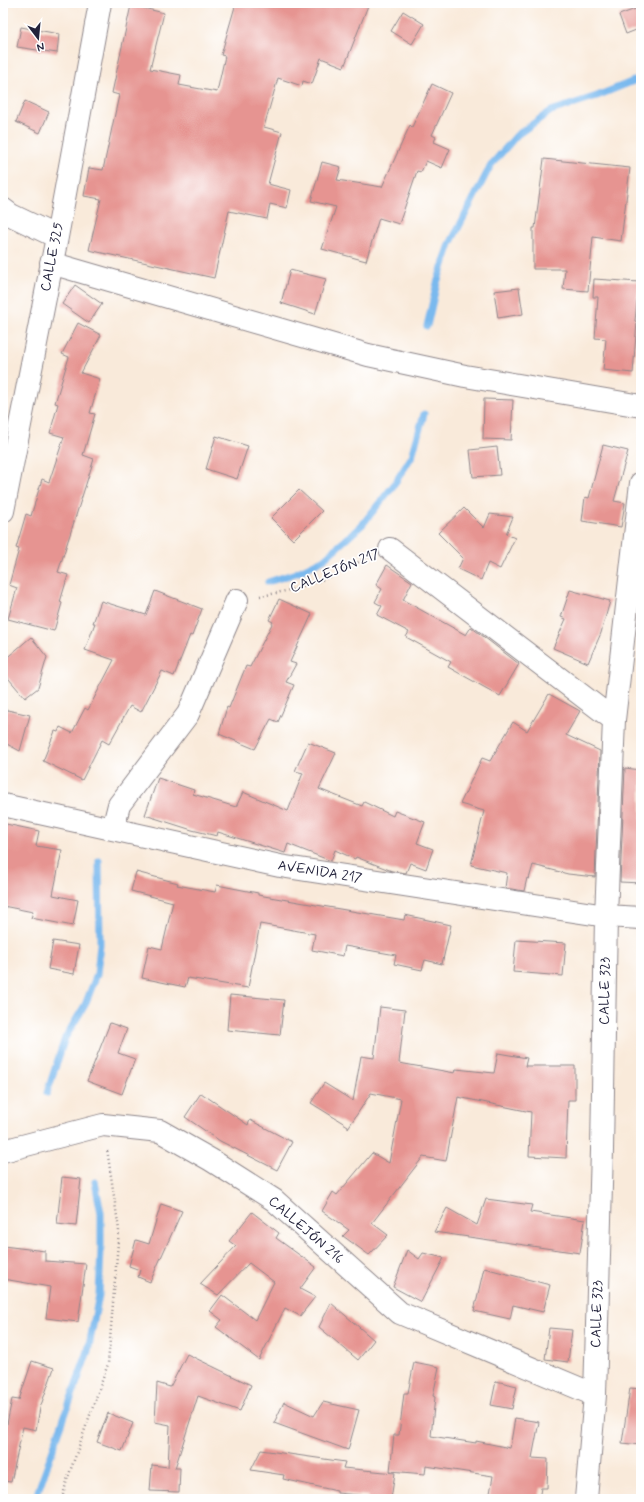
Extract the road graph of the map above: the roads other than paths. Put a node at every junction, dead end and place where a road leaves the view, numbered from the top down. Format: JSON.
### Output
{"nodes":[{"id":1,"x":100,"y":3,"type":"edge"},
{"id":2,"x":3,"y":209,"type":"edge"},
{"id":3,"x":57,"y":237,"type":"junction"},
{"id":4,"x":51,"y":263,"type":"junction"},
{"id":5,"x":641,"y":406,"type":"edge"},
{"id":6,"x":641,"y":483,"type":"edge"},
{"id":7,"x":3,"y":511,"type":"edge"},
{"id":8,"x":390,"y":549,"type":"road end"},
{"id":9,"x":237,"y":600,"type":"road end"},
{"id":10,"x":614,"y":720,"type":"junction"},
{"id":11,"x":3,"y":805,"type":"edge"},
{"id":12,"x":113,"y":829,"type":"junction"},
{"id":13,"x":606,"y":916,"type":"junction"},
{"id":14,"x":641,"y":918,"type":"edge"},
{"id":15,"x":3,"y":1151,"type":"edge"},
{"id":16,"x":595,"y":1395,"type":"junction"},
{"id":17,"x":586,"y":1499,"type":"edge"}],
"edges":[{"from":1,"to":3,"type":"street","name":"CALLE 325"},
{"from":2,"to":3,"type":"street"},
{"from":3,"to":4,"type":"street","name":"CALLE 325"},
{"from":4,"to":5,"type":"street"},
{"from":4,"to":7,"type":"street","name":"CALLE 325"},
{"from":6,"to":10,"type":"street","name":"CALLE 323"},
{"from":8,"to":10,"type":"street","name":"CALLEJÓN 217"},
{"from":9,"to":12,"type":"street"},
{"from":10,"to":13,"type":"street","name":"CALLE 323"},
{"from":11,"to":12,"type":"street","name":"AVENIDA 217"},
{"from":12,"to":13,"type":"street","name":"AVENIDA 217"},
{"from":13,"to":14,"type":"street","name":"AVENIDA 217"},
{"from":13,"to":16,"type":"street","name":"CALLE 323"},
{"from":15,"to":16,"type":"street","name":"CALLEJÓN 216"},
{"from":16,"to":17,"type":"street","name":"CALLE 323"}]}
